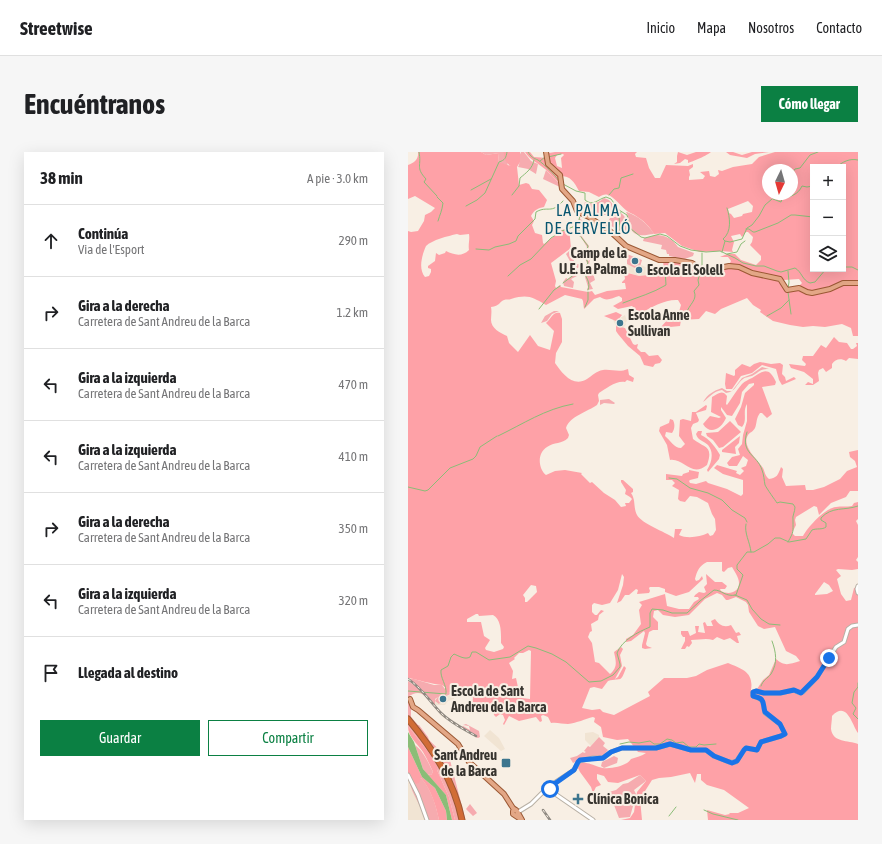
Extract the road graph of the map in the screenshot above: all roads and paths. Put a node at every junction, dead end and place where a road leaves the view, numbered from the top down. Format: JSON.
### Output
{"nodes":[{"id":1,"x":546,"y":152,"type":"edge"},
{"id":2,"x":858,"y":283,"type":"edge"},
{"id":3,"x":858,"y":586,"type":"edge"},
{"id":4,"x":858,"y":593,"type":"edge"},
{"id":5,"x":858,"y":625,"type":"edge"},
{"id":6,"x":409,"y":698,"type":"edge"},
{"id":7,"x":408,"y":719,"type":"edge"},
{"id":8,"x":408,"y":722,"type":"edge"},
{"id":9,"x":408,"y":777,"type":"edge"},
{"id":10,"x":549,"y":788,"type":"junction"},
{"id":11,"x":516,"y":811,"type":"junction"},
{"id":12,"x":459,"y":813,"type":"junction"},
{"id":13,"x":592,"y":819,"type":"edge"},
{"id":14,"x":427,"y":820,"type":"edge"},
{"id":15,"x":461,"y":820,"type":"edge"},
{"id":16,"x":521,"y":820,"type":"edge"}],
"edges":[{"from":1,"to":2,"type":"main road"},
{"from":3,"to":4,"type":"street"},
{"from":5,"to":10,"type":"street"},
{"from":6,"to":11,"type":"main road"},
{"from":7,"to":12,"type":"highway"},
{"from":8,"to":12,"type":"highway"},
{"from":9,"to":14,"type":"street"},
{"from":10,"to":11,"type":"street"},
{"from":10,"to":13,"type":"street"},
{"from":11,"to":16,"type":"main road"},
{"from":12,"to":15,"type":"highway"}]}
